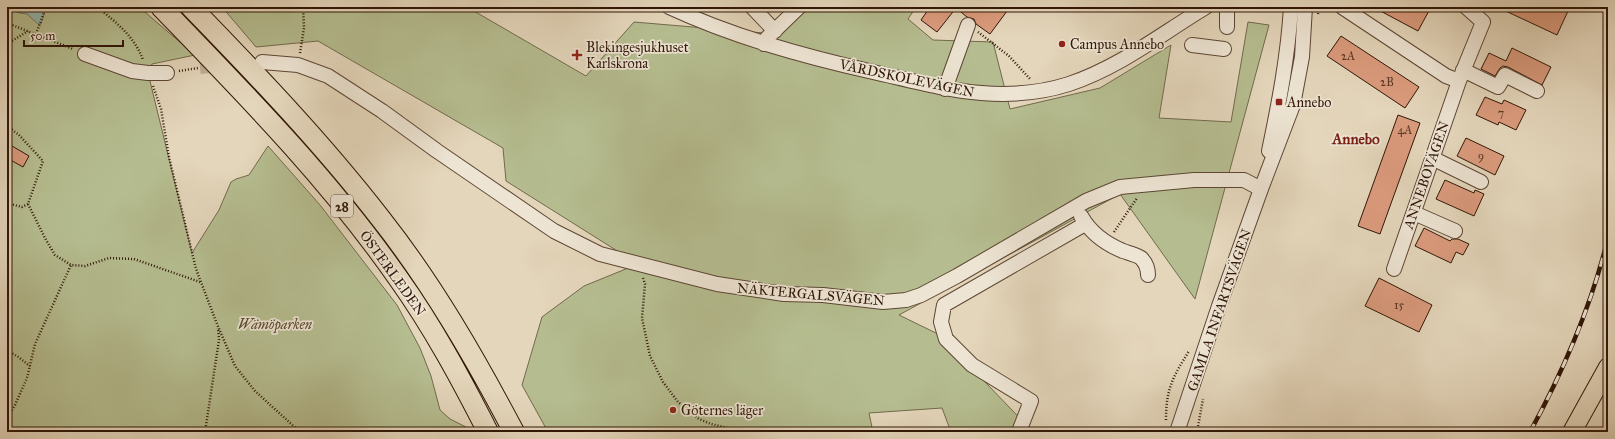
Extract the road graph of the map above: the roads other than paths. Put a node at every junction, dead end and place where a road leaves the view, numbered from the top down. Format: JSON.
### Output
{"nodes":[{"id":1,"x":161,"y":7,"type":"edge"},
{"id":2,"x":191,"y":7,"type":"edge"},
{"id":3,"x":669,"y":7,"type":"edge"},
{"id":4,"x":752,"y":7,"type":"edge"},
{"id":5,"x":799,"y":7,"type":"edge"},
{"id":6,"x":1206,"y":7,"type":"edge"},
{"id":7,"x":1227,"y":7,"type":"edge"},
{"id":8,"x":1291,"y":7,"type":"edge"},
{"id":9,"x":1304,"y":7,"type":"edge"},
{"id":10,"x":1342,"y":7,"type":"edge"},
{"id":11,"x":1466,"y":7,"type":"edge"},
{"id":12,"x":968,"y":25,"type":"road end"},
{"id":13,"x":1227,"y":27,"type":"dead end"},
{"id":14,"x":775,"y":30,"type":"junction"},
{"id":15,"x":764,"y":44,"type":"junction"},
{"id":16,"x":1192,"y":45,"type":"dead end"},
{"id":17,"x":1224,"y":50,"type":"dead end"},
{"id":18,"x":86,"y":54,"type":"road end"},
{"id":19,"x":262,"y":62,"type":"tunnel mouth"},
{"id":20,"x":168,"y":73,"type":"road end"},
{"id":21,"x":1461,"y":76,"type":"junction"},
{"id":22,"x":945,"y":89,"type":"junction"},
{"id":23,"x":1537,"y":91,"type":"dead end"},
{"id":24,"x":1432,"y":158,"type":"junction"},
{"id":25,"x":1481,"y":182,"type":"dead end"},
{"id":26,"x":1261,"y":189,"type":"junction"},
{"id":27,"x":1076,"y":207,"type":"junction"},
{"id":28,"x":1414,"y":213,"type":"junction"},
{"id":29,"x":1085,"y":224,"type":"junction"},
{"id":30,"x":1454,"y":231,"type":"dead end"},
{"id":31,"x":1394,"y":269,"type":"dead end"},
{"id":32,"x":1148,"y":275,"type":"dead end"},
{"id":33,"x":936,"y":287,"type":"junction"},
{"id":34,"x":944,"y":305,"type":"junction"},
{"id":35,"x":1608,"y":367,"type":"edge"},
{"id":36,"x":503,"y":411,"type":"junction"},
{"id":37,"x":488,"y":432,"type":"edge"},
{"id":38,"x":514,"y":432,"type":"edge"},
{"id":39,"x":518,"y":432,"type":"edge"},
{"id":40,"x":1022,"y":432,"type":"edge"},
{"id":41,"x":1177,"y":432,"type":"edge"},
{"id":42,"x":1572,"y":432,"type":"edge"}],
"edges":[{"from":1,"to":37,"type":"highway","name":"ÖSTERLEDEN","number":"28"},
{"from":2,"to":36,"type":"highway","name":"ÖSTERLEDEN","number":"28"},
{"from":3,"to":15,"type":"street","name":"VÅRDSKOLEVÄGEN"},
{"from":4,"to":14,"type":"street"},
{"from":5,"to":14,"type":"street"},
{"from":6,"to":22,"type":"street","name":"VÅRDSKOLEVÄGEN"},
{"from":7,"to":13,"type":"street"},
{"from":8,"to":26,"type":"street","name":"GAMLA INFARTSVÄGEN"},
{"from":9,"to":26,"type":"street","name":"GAMLA INFARTSVÄGEN"},
{"from":10,"to":21,"type":"street"},
{"from":11,"to":21,"type":"street","name":"ANNEBOVÄGEN"},
{"from":12,"to":22,"type":"street"},
{"from":14,"to":15,"type":"street"},
{"from":15,"to":22,"type":"street","name":"VÅRDSKOLEVÄGEN"},
{"from":16,"to":17,"type":"street"},
{"from":18,"to":20,"type":"street"},
{"from":19,"to":33,"type":"street","name":"NÄKTERGALSVÄGEN"},
{"from":21,"to":23,"type":"street"},
{"from":21,"to":24,"type":"street","name":"ANNEBOVÄGEN"},
{"from":24,"to":25,"type":"street"},
{"from":24,"to":28,"type":"street","name":"ANNEBOVÄGEN"},
{"from":26,"to":27,"type":"street","name":"NÄKTERGALSVÄGEN"},
{"from":26,"to":41,"type":"street","name":"GAMLA INFARTSVÄGEN"},
{"from":27,"to":29,"type":"street"},
{"from":27,"to":33,"type":"street","name":"NÄKTERGALSVÄGEN"},
{"from":28,"to":30,"type":"street"},
{"from":28,"to":31,"type":"street","name":"ANNEBOVÄGEN"},
{"from":29,"to":32,"type":"street"},
{"from":29,"to":34,"type":"street"},
{"from":33,"to":34,"type":"street"},
{"from":34,"to":40,"type":"street"},
{"from":35,"to":42,"type":"main road"},
{"from":36,"to":38,"type":"highway","name":"ÖSTERLEDEN","number":"28"},
{"from":36,"to":39,"type":"highway"}]}
